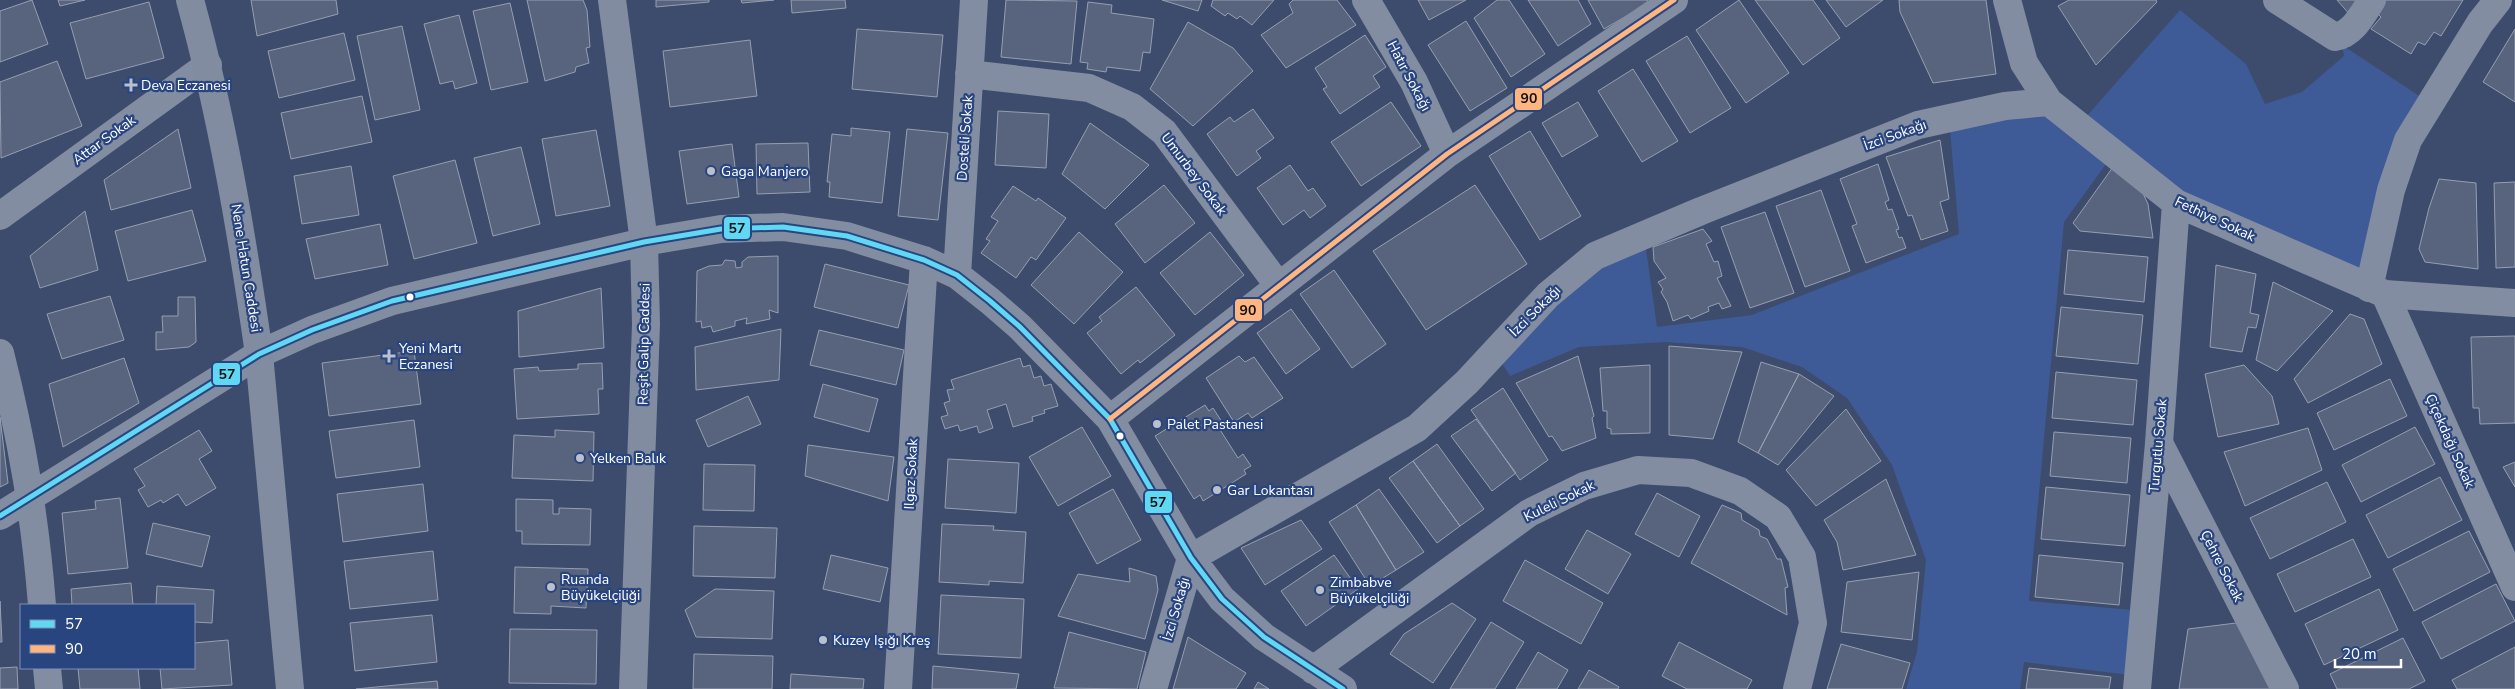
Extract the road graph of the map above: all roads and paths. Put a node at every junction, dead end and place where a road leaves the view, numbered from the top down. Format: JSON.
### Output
{"nodes":[{"id":1,"x":190,"y":0,"type":"edge"},
{"id":2,"x":612,"y":0,"type":"edge"},
{"id":3,"x":974,"y":0,"type":"edge"},
{"id":4,"x":1366,"y":0,"type":"edge"},
{"id":5,"x":1674,"y":0,"type":"edge"},
{"id":6,"x":2006,"y":0,"type":"edge"},
{"id":7,"x":2277,"y":0,"type":"edge"},
{"id":8,"x":2372,"y":0,"type":"edge"},
{"id":9,"x":2498,"y":0,"type":"edge"},
{"id":10,"x":208,"y":65,"type":"junction"},
{"id":11,"x":969,"y":74,"type":"junction"},
{"id":12,"x":2049,"y":102,"type":"junction"},
{"id":13,"x":1447,"y":154,"type":"junction"},
{"id":14,"x":2176,"y":203,"type":"junction"},
{"id":15,"x":0,"y":216,"type":"edge"},
{"id":16,"x":644,"y":242,"type":"junction"},
{"id":17,"x":924,"y":260,"type":"junction"},
{"id":18,"x":956,"y":275,"type":"junction"},
{"id":19,"x":1278,"y":286,"type":"junction"},
{"id":20,"x":2377,"y":291,"type":"junction"},
{"id":21,"x":2515,"y":303,"type":"edge"},
{"id":22,"x":0,"y":353,"type":"edge"},
{"id":23,"x":259,"y":354,"type":"junction"},
{"id":24,"x":1110,"y":419,"type":"junction"},
{"id":25,"x":2159,"y":444,"type":"junction"},
{"id":26,"x":31,"y":495,"type":"junction"},
{"id":27,"x":0,"y":516,"type":"edge"},
{"id":28,"x":1191,"y":558,"type":"junction"},
{"id":29,"x":2513,"y":580,"type":"edge"},
{"id":30,"x":42,"y":604,"type":"edge"},
{"id":31,"x":47,"y":669,"type":"edge"},
{"id":32,"x":1313,"y":670,"type":"junction"},
{"id":33,"x":49,"y":689,"type":"edge"},
{"id":34,"x":290,"y":689,"type":"edge"},
{"id":35,"x":633,"y":689,"type":"edge"},
{"id":36,"x":898,"y":689,"type":"edge"},
{"id":37,"x":1153,"y":689,"type":"edge"},
{"id":38,"x":1343,"y":689,"type":"edge"},
{"id":39,"x":1797,"y":689,"type":"edge"},
{"id":40,"x":2137,"y":689,"type":"edge"},
{"id":41,"x":2284,"y":689,"type":"edge"}],
"edges":[{"from":1,"to":10,"type":"main road","name":"Nene Hatun Caddesi"},
{"from":2,"to":16,"type":"main road","name":"Reşit Galip Caddesi"},
{"from":3,"to":11,"type":"street","name":"Dosteli Sokak"},
{"from":4,"to":13,"type":"street","name":"Hatır Sokağı"},
{"from":5,"to":13,"type":"street"},
{"from":6,"to":12,"type":"street","name":"Fethiye Sokak"},
{"from":7,"to":8,"type":"street"},
{"from":9,"to":20,"type":"street"},
{"from":10,"to":15,"type":"street","name":"Attar Sokak"},
{"from":10,"to":23,"type":"main road","name":"Nene Hatun Caddesi"},
{"from":11,"to":18,"type":"street","name":"Dosteli Sokak"},
{"from":11,"to":19,"type":"street","name":"Umurbey Sokak"},
{"from":12,"to":14,"type":"street","name":"Fethiye Sokak"},
{"from":12,"to":28,"type":"street","name":"İzci Sokağı"},
{"from":13,"to":19,"type":"street"},
{"from":14,"to":20,"type":"street","name":"Fethiye Sokak"},
{"from":14,"to":25,"type":"street","name":"Turgutlu Sokak"},
{"from":16,"to":17,"type":"street"},
{"from":16,"to":23,"type":"street"},
{"from":16,"to":35,"type":"main road","name":"Reşit Galip Caddesi"},
{"from":17,"to":18,"type":"street"},
{"from":17,"to":36,"type":"street","name":"Ilgaz Sokak"},
{"from":18,"to":24,"type":"street"},
{"from":19,"to":24,"type":"street"},
{"from":20,"to":21,"type":"street","name":"Fethiye Sokak"},
{"from":20,"to":29,"type":"street","name":"Çiçekdağı Sokak"},
{"from":22,"to":26,"type":"street"},
{"from":23,"to":26,"type":"street"},
{"from":23,"to":34,"type":"main road","name":"Nene Hatun Caddesi"},
{"from":24,"to":28,"type":"street"},
{"from":25,"to":40,"type":"street","name":"Turgutlu Sokak"},
{"from":25,"to":41,"type":"street","name":"Çehre Sokak"},
{"from":26,"to":27,"type":"street"},
{"from":26,"to":30,"type":"street"},
{"from":28,"to":32,"type":"street"},
{"from":28,"to":37,"type":"street","name":"İzci Sokağı"},
{"from":31,"to":33,"type":"street"},
{"from":32,"to":38,"type":"street"},
{"from":32,"to":39,"type":"street","name":"Kuleli Sokak"}]}
